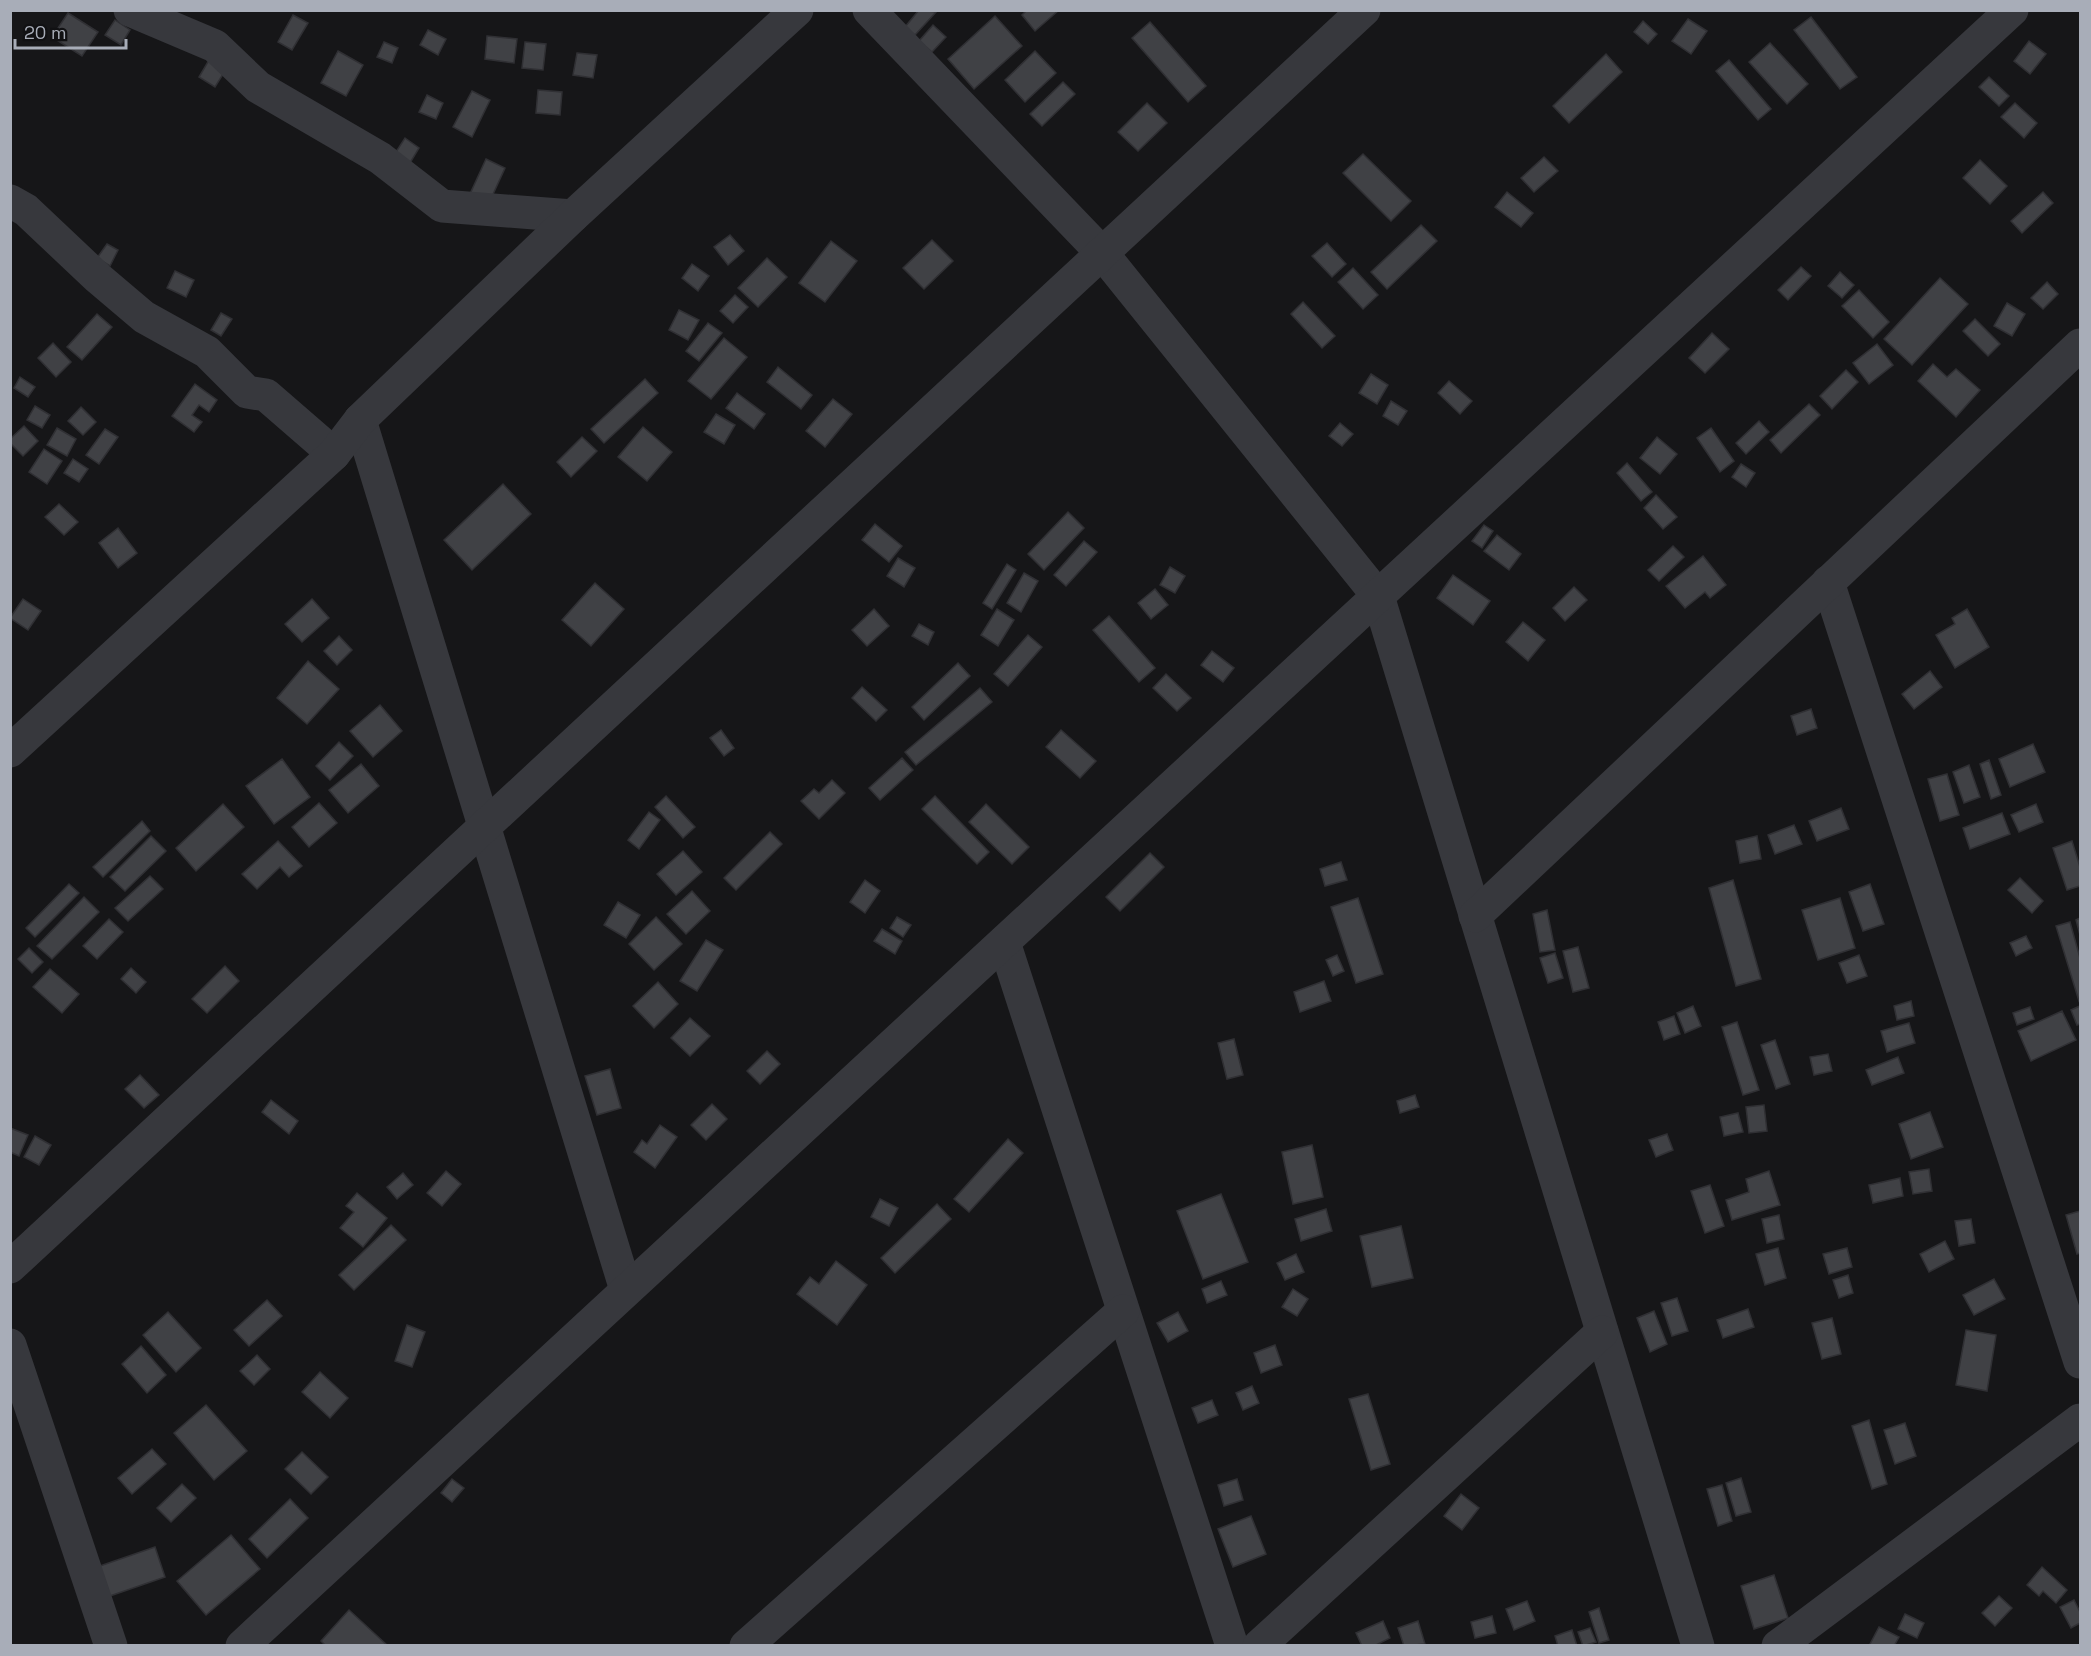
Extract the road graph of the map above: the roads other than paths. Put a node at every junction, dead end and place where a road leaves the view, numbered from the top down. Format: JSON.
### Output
{"nodes":[{"id":1,"x":130,"y":10,"type":"edge"},
{"id":2,"x":797,"y":10,"type":"edge"},
{"id":3,"x":869,"y":10,"type":"edge"},
{"id":4,"x":1364,"y":10,"type":"edge"},
{"id":5,"x":2012,"y":10,"type":"edge"},
{"id":6,"x":10,"y":201,"type":"edge"},
{"id":7,"x":573,"y":216,"type":"junction"},
{"id":8,"x":1102,"y":253,"type":"junction"},
{"id":9,"x":2080,"y":345,"type":"edge"},
{"id":10,"x":360,"y":420,"type":"junction"},
{"id":11,"x":334,"y":454,"type":"junction"},
{"id":12,"x":1828,"y":582,"type":"junction"},
{"id":13,"x":1378,"y":596,"type":"junction"},
{"id":14,"x":10,"y":751,"type":"edge"},
{"id":15,"x":485,"y":826,"type":"junction"},
{"id":16,"x":1475,"y":916,"type":"junction"},
{"id":17,"x":1004,"y":942,"type":"junction"},
{"id":18,"x":10,"y":1267,"type":"edge"},
{"id":19,"x":626,"y":1290,"type":"junction"},
{"id":20,"x":1123,"y":1311,"type":"junction"},
{"id":21,"x":1602,"y":1332,"type":"junction"},
{"id":22,"x":10,"y":1345,"type":"edge"},
{"id":23,"x":2080,"y":1362,"type":"edge"},
{"id":24,"x":2080,"y":1420,"type":"edge"},
{"id":25,"x":111,"y":1646,"type":"edge"},
{"id":26,"x":242,"y":1646,"type":"edge"},
{"id":27,"x":746,"y":1646,"type":"edge"},
{"id":28,"x":1232,"y":1646,"type":"edge"},
{"id":29,"x":1259,"y":1646,"type":"edge"},
{"id":30,"x":1698,"y":1646,"type":"edge"},
{"id":31,"x":1778,"y":1646,"type":"edge"}],
"edges":[{"from":1,"to":7,"type":"street"},
{"from":2,"to":7,"type":"street"},
{"from":3,"to":8,"type":"street"},
{"from":4,"to":8,"type":"street"},
{"from":5,"to":13,"type":"street"},
{"from":6,"to":11,"type":"street"},
{"from":7,"to":10,"type":"street"},
{"from":8,"to":13,"type":"street"},
{"from":8,"to":15,"type":"street"},
{"from":9,"to":12,"type":"street"},
{"from":10,"to":11,"type":"street"},
{"from":10,"to":15,"type":"street"},
{"from":11,"to":14,"type":"street"},
{"from":12,"to":16,"type":"street"},
{"from":12,"to":23,"type":"street"},
{"from":13,"to":16,"type":"street"},
{"from":13,"to":17,"type":"street"},
{"from":15,"to":18,"type":"street"},
{"from":15,"to":19,"type":"street"},
{"from":16,"to":21,"type":"street"},
{"from":17,"to":19,"type":"street"},
{"from":17,"to":20,"type":"street"},
{"from":19,"to":26,"type":"street"},
{"from":20,"to":27,"type":"street"},
{"from":20,"to":28,"type":"street"},
{"from":21,"to":29,"type":"street"},
{"from":21,"to":30,"type":"street"},
{"from":22,"to":25,"type":"street"},
{"from":24,"to":31,"type":"street"}]}
